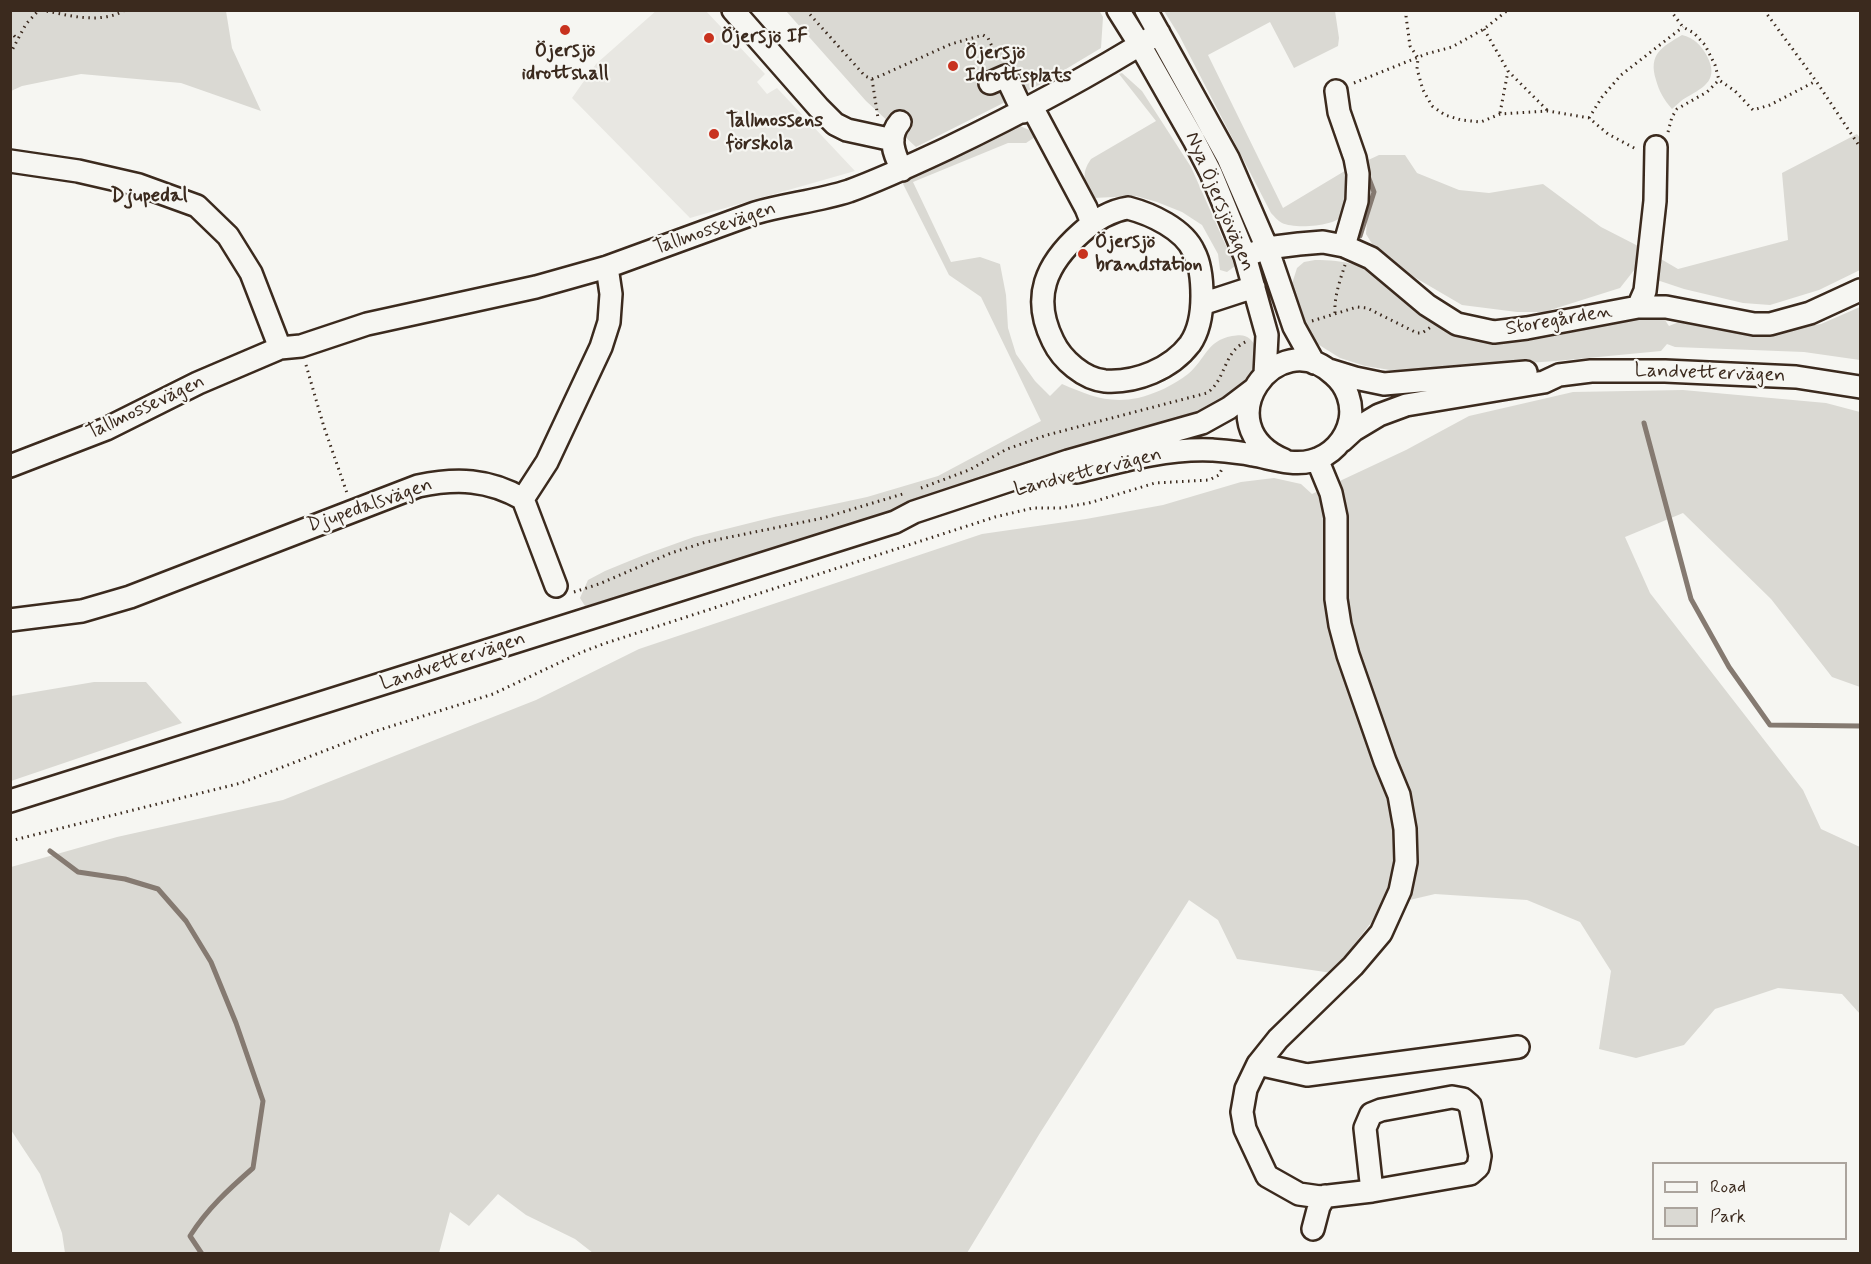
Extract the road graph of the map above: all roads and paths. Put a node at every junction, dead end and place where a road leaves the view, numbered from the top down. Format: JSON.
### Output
{"nodes":[{"id":1,"x":40,"y":10,"type":"edge"},
{"id":2,"x":125,"y":10,"type":"edge"},
{"id":3,"x":733,"y":10,"type":"edge"},
{"id":4,"x":806,"y":10,"type":"edge"},
{"id":5,"x":1118,"y":10,"type":"edge"},
{"id":6,"x":1146,"y":10,"type":"edge"},
{"id":7,"x":1407,"y":10,"type":"edge"},
{"id":8,"x":1508,"y":10,"type":"edge"},
{"id":9,"x":1670,"y":10,"type":"edge"},
{"id":10,"x":1764,"y":10,"type":"edge"},
{"id":11,"x":1683,"y":27,"type":"junction"},
{"id":12,"x":1484,"y":29,"type":"junction"},
{"id":13,"x":10,"y":32,"type":"edge"},
{"id":14,"x":1160,"y":33,"type":"junction"},
{"id":15,"x":18,"y":39,"type":"junction"},
{"id":16,"x":1140,"y":45,"type":"junction"},
{"id":17,"x":10,"y":54,"type":"edge"},
{"id":18,"x":1418,"y":58,"type":"junction"},
{"id":19,"x":1508,"y":71,"type":"junction"},
{"id":20,"x":1003,"y":76,"type":"joint"},
{"id":21,"x":872,"y":79,"type":"junction"},
{"id":22,"x":1719,"y":80,"type":"junction"},
{"id":23,"x":1816,"y":81,"type":"junction"},
{"id":24,"x":1336,"y":91,"type":"joint"},
{"id":25,"x":1028,"y":110,"type":"junction"},
{"id":26,"x":1548,"y":111,"type":"junction"},
{"id":27,"x":1500,"y":114,"type":"junction"},
{"id":28,"x":1589,"y":118,"type":"junction"},
{"id":29,"x":891,"y":133,"type":"junction"},
{"id":30,"x":1656,"y":147,"type":"junction"},
{"id":31,"x":1860,"y":147,"type":"edge"},
{"id":32,"x":10,"y":161,"type":"edge"},
{"id":33,"x":902,"y":170,"type":"junction"},
{"id":34,"x":1092,"y":223,"type":"junction"},
{"id":35,"x":1347,"y":247,"type":"junction"},
{"id":36,"x":1267,"y":248,"type":"junction"},
{"id":37,"x":1245,"y":256,"type":"junction"},
{"id":38,"x":607,"y":267,"type":"junction"},
{"id":39,"x":1254,"y":287,"type":"junction"},
{"id":40,"x":1860,"y":290,"type":"edge"},
{"id":41,"x":1202,"y":304,"type":"junction"},
{"id":42,"x":1638,"y":307,"type":"junction"},
{"id":43,"x":1335,"y":313,"type":"junction"},
{"id":44,"x":1444,"y":316,"type":"junction"},
{"id":45,"x":1303,"y":324,"type":"dead end"},
{"id":46,"x":1253,"y":339,"type":"dead end"},
{"id":47,"x":291,"y":346,"type":"junction"},
{"id":48,"x":1321,"y":366,"type":"junction"},
{"id":49,"x":1558,"y":375,"type":"junction"},
{"id":50,"x":1259,"y":382,"type":"junction"},
{"id":51,"x":1860,"y":387,"type":"edge"},
{"id":52,"x":1207,"y":393,"type":"junction"},
{"id":53,"x":1217,"y":415,"type":"junction"},
{"id":54,"x":1341,"y":442,"type":"junction"},
{"id":55,"x":1224,"y":451,"type":"junction"},
{"id":56,"x":1317,"y":459,"type":"junction"},
{"id":57,"x":1284,"y":460,"type":"junction"},
{"id":58,"x":10,"y":466,"type":"edge"},
{"id":59,"x":920,"y":488,"type":"dead end"},
{"id":60,"x":911,"y":492,"type":"dead end"},
{"id":61,"x":523,"y":499,"type":"junction"},
{"id":62,"x":353,"y":510,"type":"junction"},
{"id":63,"x":895,"y":522,"type":"junction"},
{"id":64,"x":556,"y":586,"type":"joint"},
{"id":65,"x":10,"y":620,"type":"edge"},
{"id":66,"x":10,"y":801,"type":"edge"},
{"id":67,"x":10,"y":841,"type":"edge"},
{"id":68,"x":1518,"y":1047,"type":"dead end"},
{"id":69,"x":1258,"y":1064,"type":"junction"},
{"id":70,"x":1372,"y":1191,"type":"junction"},
{"id":71,"x":1325,"y":1196,"type":"junction"},
{"id":72,"x":1313,"y":1229,"type":"dead end"}],
"edges":[{"from":1,"to":2,"type":"path"},
{"from":1,"to":15,"type":"path"},
{"from":3,"to":29,"type":"street"},
{"from":4,"to":21,"type":"path"},
{"from":5,"to":16,"type":"street","name":"Nya Öjersjövägen"},
{"from":6,"to":14,"type":"street","name":"Nya Öjersjövägen"},
{"from":7,"to":18,"type":"path"},
{"from":8,"to":12,"type":"path"},
{"from":9,"to":11,"type":"path"},
{"from":10,"to":23,"type":"path"},
{"from":11,"to":22,"type":"path"},
{"from":11,"to":28,"type":"path"},
{"from":12,"to":18,"type":"path"},
{"from":12,"to":19,"type":"path"},
{"from":13,"to":15,"type":"path"},
{"from":14,"to":16,"type":"street","name":"Tallmossevägen"},
{"from":14,"to":36,"type":"street","name":"Nya Öjersjövägen"},
{"from":15,"to":17,"type":"path"},
{"from":16,"to":25,"type":"street","name":"Tallmossevägen"},
{"from":16,"to":37,"type":"street","name":"Nya Öjersjövägen"},
{"from":18,"to":24,"type":"path"},
{"from":18,"to":27,"type":"path"},
{"from":19,"to":26,"type":"path"},
{"from":19,"to":27,"type":"path"},
{"from":20,"to":21,"type":"path"},
{"from":20,"to":25,"type":"street"},
{"from":21,"to":29,"type":"path"},
{"from":22,"to":23,"type":"path"},
{"from":22,"to":30,"type":"path"},
{"from":23,"to":31,"type":"path"},
{"from":24,"to":35,"type":"street"},
{"from":25,"to":33,"type":"street","name":"Tallmossevägen"},
{"from":25,"to":34,"type":"street"},
{"from":26,"to":27,"type":"path"},
{"from":26,"to":28,"type":"path"},
{"from":28,"to":30,"type":"path"},
{"from":29,"to":33,"type":"street"},
{"from":30,"to":42,"type":"street","name":"Storegården"},
{"from":32,"to":47,"type":"street"},
{"from":33,"to":38,"type":"street","name":"Tallmossevägen"},
{"from":34,"to":41,"type":"street"},
{"from":34,"to":41,"type":"street"},
{"from":35,"to":36,"type":"street","name":"Storegården"},
{"from":35,"to":43,"type":"path"},
{"from":35,"to":44,"type":"street","name":"Storegården"},
{"from":36,"to":37,"type":"street","name":"Storegården"},
{"from":36,"to":48,"type":"street","name":"Nya Öjersjövägen"},
{"from":37,"to":39,"type":"street","name":"Nya Öjersjövägen"},
{"from":38,"to":47,"type":"street","name":"Tallmossevägen"},
{"from":38,"to":61,"type":"street"},
{"from":39,"to":41,"type":"street"},
{"from":39,"to":50,"type":"street","name":"Nya Öjersjövägen"},
{"from":40,"to":42,"type":"street"},
{"from":42,"to":44,"type":"street","name":"Storegården"},
{"from":43,"to":44,"type":"path"},
{"from":43,"to":45,"type":"path"},
{"from":46,"to":52,"type":"path"},
{"from":47,"to":58,"type":"street","name":"Tallmossevägen"},
{"from":47,"to":62,"type":"path"},
{"from":48,"to":49,"type":"street","name":"Landvettervägen"},
{"from":48,"to":50,"type":"street","name":"Landvettervägen"},
{"from":48,"to":54,"type":"street"},
{"from":49,"to":51,"type":"street","name":"Landvettervägen"},
{"from":49,"to":54,"type":"street","name":"Landvettervägen"},
{"from":50,"to":53,"type":"street","name":"Landvettervägen"},
{"from":50,"to":57,"type":"street"},
{"from":52,"to":53,"type":"path"},
{"from":52,"to":59,"type":"path"},
{"from":53,"to":63,"type":"street","name":"Landvettervägen"},
{"from":54,"to":56,"type":"street","name":"Landvettervägen"},
{"from":55,"to":57,"type":"street","name":"Landvettervägen"},
{"from":55,"to":63,"type":"street","name":"Landvettervägen"},
{"from":55,"to":67,"type":"path"},
{"from":56,"to":57,"type":"street","name":"Landvettervägen"},
{"from":56,"to":69,"type":"street"},
{"from":60,"to":64,"type":"path"},
{"from":61,"to":62,"type":"street","name":"Djupedalsvägen"},
{"from":61,"to":64,"type":"street"},
{"from":62,"to":65,"type":"street","name":"Djupedalsvägen"},
{"from":63,"to":66,"type":"street","name":"Landvettervägen"},
{"from":68,"to":69,"type":"street"},
{"from":69,"to":71,"type":"street"},
{"from":70,"to":70,"type":"street"},
{"from":70,"to":71,"type":"street"},
{"from":71,"to":72,"type":"street"}]}
